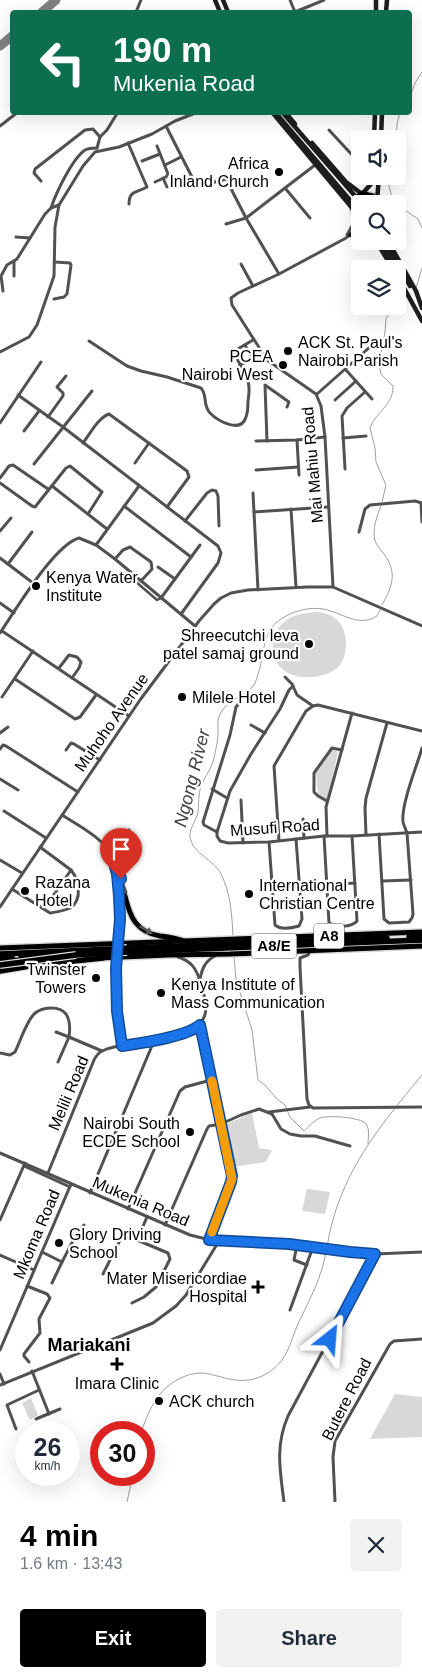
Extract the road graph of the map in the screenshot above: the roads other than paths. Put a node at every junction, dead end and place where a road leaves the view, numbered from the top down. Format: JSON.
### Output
{"nodes":[{"id":1,"x":322,"y":0,"type":"edge"},
{"id":2,"x":300,"y":10,"type":"edge"},
{"id":3,"x":14,"y":115,"type":"edge"},
{"id":4,"x":116,"y":115,"type":"edge"},
{"id":5,"x":189,"y":115,"type":"edge"},
{"id":6,"x":276,"y":115,"type":"edge"},
{"id":7,"x":276,"y":115,"type":"edge"},
{"id":8,"x":285,"y":115,"type":"edge"},
{"id":9,"x":289,"y":115,"type":"edge"},
{"id":10,"x":375,"y":115,"type":"edge"},
{"id":11,"x":382,"y":115,"type":"edge"},
{"id":12,"x":0,"y":126,"type":"edge"},
{"id":13,"x":166,"y":126,"type":"junction"},
{"id":14,"x":330,"y":130,"type":"dead end"},
{"id":15,"x":374,"y":130,"type":"edge"},
{"id":16,"x":381,"y":130,"type":"edge"},
{"id":17,"x":100,"y":137,"type":"junction"},
{"id":18,"x":128,"y":143,"type":"junction"},
{"id":19,"x":157,"y":146,"type":"dead end"},
{"id":20,"x":96,"y":150,"type":"junction"},
{"id":21,"x":160,"y":154,"type":"junction"},
{"id":22,"x":351,"y":154,"type":"edge"},
{"id":23,"x":181,"y":157,"type":"junction"},
{"id":24,"x":142,"y":161,"type":"dead end"},
{"id":25,"x":315,"y":164,"type":"junction"},
{"id":26,"x":165,"y":165,"type":"junction"},
{"id":27,"x":163,"y":178,"type":"junction"},
{"id":28,"x":40,"y":181,"type":"dead end"},
{"id":29,"x":155,"y":182,"type":"dead end"},
{"id":30,"x":370,"y":185,"type":"edge"},
{"id":31,"x":167,"y":188,"type":"dead end"},
{"id":32,"x":285,"y":188,"type":"junction"},
{"id":33,"x":363,"y":194,"type":"junction"},
{"id":34,"x":354,"y":195,"type":"edge"},
{"id":35,"x":370,"y":195,"type":"edge"},
{"id":36,"x":128,"y":204,"type":"dead end"},
{"id":37,"x":59,"y":205,"type":"junction"},
{"id":38,"x":351,"y":206,"type":"edge"},
{"id":39,"x":351,"y":207,"type":"edge"},
{"id":40,"x":50,"y":208,"type":"junction"},
{"id":41,"x":246,"y":218,"type":"junction"},
{"id":42,"x":310,"y":218,"type":"dead end"},
{"id":43,"x":226,"y":224,"type":"dead end"},
{"id":44,"x":351,"y":231,"type":"edge"},
{"id":45,"x":351,"y":234,"type":"edge"},
{"id":46,"x":16,"y":236,"type":"dead end"},
{"id":47,"x":351,"y":236,"type":"edge"},
{"id":48,"x":348,"y":237,"type":"junction"},
{"id":49,"x":30,"y":238,"type":"junction"},
{"id":50,"x":381,"y":250,"type":"edge"},
{"id":51,"x":392,"y":250,"type":"edge"},
{"id":52,"x":392,"y":250,"type":"edge"},
{"id":53,"x":388,"y":260,"type":"edge"},
{"id":54,"x":14,"y":262,"type":"junction"},
{"id":55,"x":54,"y":262,"type":"junction"},
{"id":56,"x":241,"y":264,"type":"dead end"},
{"id":57,"x":279,"y":274,"type":"junction"},
{"id":58,"x":14,"y":276,"type":"dead end"},
{"id":59,"x":254,"y":286,"type":"junction"},
{"id":60,"x":406,"y":289,"type":"edge"},
{"id":61,"x":3,"y":292,"type":"dead end"},
{"id":62,"x":406,"y":292,"type":"edge"},
{"id":63,"x":416,"y":292,"type":"junction"},
{"id":64,"x":54,"y":299,"type":"dead end"},
{"id":65,"x":413,"y":303,"type":"junction"},
{"id":66,"x":422,"y":308,"type":"edge"},
{"id":67,"x":422,"y":321,"type":"edge"},
{"id":68,"x":379,"y":339,"type":"dead end"},
{"id":69,"x":253,"y":340,"type":"junction"},
{"id":70,"x":89,"y":341,"type":"dead end"},
{"id":71,"x":245,"y":345,"type":"junction"},
{"id":72,"x":0,"y":352,"type":"edge"},
{"id":73,"x":262,"y":354,"type":"junction"},
{"id":74,"x":252,"y":359,"type":"junction"},
{"id":75,"x":41,"y":362,"type":"dead end"},
{"id":76,"x":240,"y":365,"type":"junction"},
{"id":77,"x":346,"y":370,"type":"junction"},
{"id":78,"x":66,"y":376,"type":"dead end"},
{"id":79,"x":356,"y":381,"type":"junction"},
{"id":80,"x":92,"y":391,"type":"dead end"},
{"id":81,"x":365,"y":392,"type":"junction"},
{"id":82,"x":317,"y":394,"type":"junction"},
{"id":83,"x":18,"y":396,"type":"junction"},
{"id":84,"x":372,"y":399,"type":"dead end"},
{"id":85,"x":335,"y":400,"type":"dead end"},
{"id":86,"x":287,"y":408,"type":"dead end"},
{"id":87,"x":39,"y":411,"type":"junction"},
{"id":88,"x":48,"y":417,"type":"junction"},
{"id":89,"x":0,"y":423,"type":"edge"},
{"id":90,"x":63,"y":427,"type":"junction"},
{"id":91,"x":24,"y":432,"type":"dead end"},
{"id":92,"x":366,"y":436,"type":"dead end"},
{"id":93,"x":325,"y":437,"type":"junction"},
{"id":94,"x":343,"y":438,"type":"junction"},
{"id":95,"x":297,"y":440,"type":"junction"},
{"id":96,"x":256,"y":441,"type":"dead end"},
{"id":97,"x":267,"y":441,"type":"junction"},
{"id":98,"x":149,"y":443,"type":"junction"},
{"id":99,"x":83,"y":444,"type":"junction"},
{"id":100,"x":135,"y":463,"type":"dead end"},
{"id":101,"x":34,"y":464,"type":"dead end"},
{"id":102,"x":298,"y":467,"type":"junction"},
{"id":103,"x":256,"y":470,"type":"dead end"},
{"id":104,"x":345,"y":470,"type":"dead end"},
{"id":105,"x":299,"y":476,"type":"dead end"},
{"id":106,"x":0,"y":478,"type":"edge"},
{"id":107,"x":0,"y":482,"type":"edge"},
{"id":108,"x":139,"y":486,"type":"junction"},
{"id":109,"x":50,"y":488,"type":"junction"},
{"id":110,"x":253,"y":493,"type":"dead end"},
{"id":111,"x":421,"y":503,"type":"edge"},
{"id":112,"x":124,"y":506,"type":"junction"},
{"id":113,"x":167,"y":507,"type":"junction"},
{"id":114,"x":328,"y":507,"type":"junction"},
{"id":115,"x":291,"y":509,"type":"junction"},
{"id":116,"x":253,"y":512,"type":"junction"},
{"id":117,"x":88,"y":514,"type":"junction"},
{"id":118,"x":11,"y":518,"type":"dead end"},
{"id":119,"x":185,"y":521,"type":"junction"},
{"id":120,"x":422,"y":522,"type":"edge"},
{"id":121,"x":219,"y":526,"type":"dead end"},
{"id":122,"x":107,"y":529,"type":"junction"},
{"id":123,"x":0,"y":531,"type":"edge"},
{"id":124,"x":32,"y":532,"type":"dead end"},
{"id":125,"x":359,"y":532,"type":"dead end"},
{"id":126,"x":96,"y":545,"type":"junction"},
{"id":127,"x":200,"y":545,"type":"dead end"},
{"id":128,"x":191,"y":557,"type":"junction"},
{"id":129,"x":0,"y":558,"type":"edge"},
{"id":130,"x":115,"y":559,"type":"junction"},
{"id":131,"x":8,"y":564,"type":"junction"},
{"id":132,"x":158,"y":566,"type":"dead end"},
{"id":133,"x":128,"y":575,"type":"dead end"},
{"id":134,"x":175,"y":579,"type":"junction"},
{"id":135,"x":142,"y":581,"type":"junction"},
{"id":136,"x":34,"y":583,"type":"junction"},
{"id":137,"x":296,"y":587,"type":"junction"},
{"id":138,"x":333,"y":587,"type":"junction"},
{"id":139,"x":258,"y":590,"type":"junction"},
{"id":140,"x":161,"y":598,"type":"junction"},
{"id":141,"x":0,"y":603,"type":"edge"},
{"id":142,"x":14,"y":613,"type":"junction"},
{"id":143,"x":181,"y":614,"type":"junction"},
{"id":144,"x":195,"y":626,"type":"junction"},
{"id":145,"x":422,"y":626,"type":"edge"},
{"id":146,"x":1,"y":632,"type":"edge"},
{"id":147,"x":33,"y":651,"type":"junction"},
{"id":148,"x":59,"y":668,"type":"junction"},
{"id":149,"x":285,"y":677,"type":"dead end"},
{"id":150,"x":72,"y":678,"type":"junction"},
{"id":151,"x":15,"y":679,"type":"junction"},
{"id":152,"x":293,"y":686,"type":"junction"},
{"id":153,"x":96,"y":694,"type":"junction"},
{"id":154,"x":2,"y":697,"type":"dead end"},
{"id":155,"x":240,"y":702,"type":"dead end"},
{"id":156,"x":313,"y":706,"type":"junction"},
{"id":157,"x":352,"y":713,"type":"junction"},
{"id":158,"x":129,"y":716,"type":"junction"},
{"id":159,"x":387,"y":722,"type":"junction"},
{"id":160,"x":251,"y":725,"type":"dead end"},
{"id":161,"x":8,"y":727,"type":"dead end"},
{"id":162,"x":422,"y":731,"type":"edge"},
{"id":163,"x":0,"y":733,"type":"edge"},
{"id":164,"x":265,"y":733,"type":"junction"},
{"id":165,"x":422,"y":748,"type":"edge"},
{"id":166,"x":0,"y":749,"type":"edge"},
{"id":167,"x":66,"y":750,"type":"dead end"},
{"id":168,"x":342,"y":750,"type":"junction"},
{"id":169,"x":100,"y":760,"type":"junction"},
{"id":170,"x":0,"y":779,"type":"edge"},
{"id":171,"x":212,"y":789,"type":"junction"},
{"id":172,"x":18,"y":790,"type":"dead end"},
{"id":173,"x":78,"y":792,"type":"junction"},
{"id":174,"x":227,"y":798,"type":"junction"},
{"id":175,"x":241,"y":800,"type":"dead end"},
{"id":176,"x":327,"y":801,"type":"junction"},
{"id":177,"x":4,"y":811,"type":"dead end"},
{"id":178,"x":62,"y":815,"type":"junction"},
{"id":179,"x":302,"y":819,"type":"dead end"},
{"id":180,"x":129,"y":830,"type":"dead end"},
{"id":181,"x":217,"y":832,"type":"junction"},
{"id":182,"x":422,"y":832,"type":"edge"},
{"id":183,"x":407,"y":833,"type":"junction"},
{"id":184,"x":379,"y":834,"type":"junction"},
{"id":185,"x":366,"y":835,"type":"junction"},
{"id":186,"x":326,"y":836,"type":"junction"},
{"id":187,"x":352,"y":836,"type":"junction"},
{"id":188,"x":46,"y":838,"type":"junction"},
{"id":189,"x":304,"y":838,"type":"junction"},
{"id":190,"x":296,"y":839,"type":"junction"},
{"id":191,"x":279,"y":840,"type":"junction"},
{"id":192,"x":269,"y":842,"type":"junction"},
{"id":193,"x":243,"y":843,"type":"junction"},
{"id":194,"x":40,"y":847,"type":"junction"},
{"id":195,"x":107,"y":848,"type":"junction"},
{"id":196,"x":112,"y":856,"type":"junction"},
{"id":197,"x":0,"y":860,"type":"edge"},
{"id":198,"x":71,"y":870,"type":"junction"},
{"id":199,"x":22,"y":873,"type":"junction"},
{"id":200,"x":410,"y":880,"type":"junction"},
{"id":201,"x":382,"y":881,"type":"junction"},
{"id":202,"x":355,"y":883,"type":"junction"},
{"id":203,"x":327,"y":885,"type":"junction"},
{"id":204,"x":300,"y":887,"type":"junction"},
{"id":205,"x":272,"y":888,"type":"junction"},
{"id":206,"x":12,"y":889,"type":"junction"},
{"id":207,"x":122,"y":894,"type":"junction"},
{"id":208,"x":0,"y":907,"type":"edge"},
{"id":209,"x":44,"y":910,"type":"junction"},
{"id":210,"x":422,"y":932,"type":"edge"},
{"id":211,"x":422,"y":936,"type":"edge"},
{"id":212,"x":422,"y":940,"type":"edge"},
{"id":213,"x":185,"y":942,"type":"junction"},
{"id":214,"x":422,"y":946,"type":"edge"},
{"id":215,"x":0,"y":948,"type":"edge"},
{"id":216,"x":310,"y":951,"type":"junction"},
{"id":217,"x":0,"y":954,"type":"edge"},
{"id":218,"x":168,"y":954,"type":"junction"},
{"id":219,"x":218,"y":954,"type":"junction"},
{"id":220,"x":76,"y":955,"type":"junction"},
{"id":221,"x":103,"y":958,"type":"junction"},
{"id":222,"x":0,"y":960,"type":"edge"},
{"id":223,"x":0,"y":965,"type":"edge"},
{"id":224,"x":0,"y":971,"type":"edge"},
{"id":225,"x":200,"y":980,"type":"junction"},
{"id":226,"x":200,"y":1025,"type":"junction"},
{"id":227,"x":56,"y":1032,"type":"dead end"},
{"id":228,"x":69,"y":1037,"type":"junction"},
{"id":229,"x":155,"y":1040,"type":"junction"},
{"id":230,"x":122,"y":1046,"type":"junction"},
{"id":231,"x":103,"y":1051,"type":"junction"},
{"id":232,"x":0,"y":1053,"type":"edge"},
{"id":233,"x":58,"y":1062,"type":"dead end"},
{"id":234,"x":211,"y":1080,"type":"junction"},
{"id":235,"x":311,"y":1107,"type":"junction"},
{"id":236,"x":422,"y":1107,"type":"edge"},
{"id":237,"x":269,"y":1112,"type":"junction"},
{"id":238,"x":221,"y":1124,"type":"junction"},
{"id":239,"x":350,"y":1146,"type":"dead end"},
{"id":240,"x":0,"y":1153,"type":"edge"},
{"id":241,"x":24,"y":1165,"type":"junction"},
{"id":242,"x":48,"y":1173,"type":"junction"},
{"id":243,"x":70,"y":1185,"type":"junction"},
{"id":244,"x":90,"y":1193,"type":"junction"},
{"id":245,"x":128,"y":1209,"type":"junction"},
{"id":246,"x":147,"y":1217,"type":"junction"},
{"id":247,"x":0,"y":1220,"type":"edge"},
{"id":248,"x":165,"y":1224,"type":"junction"},
{"id":249,"x":84,"y":1225,"type":"dead end"},
{"id":250,"x":137,"y":1240,"type":"junction"},
{"id":251,"x":209,"y":1240,"type":"junction"},
{"id":252,"x":219,"y":1241,"type":"junction"},
{"id":253,"x":297,"y":1245,"type":"junction"},
{"id":254,"x":313,"y":1247,"type":"junction"},
{"id":255,"x":42,"y":1252,"type":"junction"},
{"id":256,"x":422,"y":1252,"type":"edge"},
{"id":257,"x":375,"y":1254,"type":"junction"},
{"id":258,"x":0,"y":1255,"type":"edge"},
{"id":259,"x":62,"y":1262,"type":"junction"},
{"id":260,"x":307,"y":1265,"type":"junction"},
{"id":261,"x":34,"y":1270,"type":"junction"},
{"id":262,"x":103,"y":1274,"type":"dead end"},
{"id":263,"x":52,"y":1283,"type":"dead end"},
{"id":264,"x":27,"y":1286,"type":"junction"},
{"id":265,"x":132,"y":1304,"type":"dead end"},
{"id":266,"x":290,"y":1310,"type":"dead end"},
{"id":267,"x":422,"y":1339,"type":"edge"},
{"id":268,"x":0,"y":1350,"type":"edge"},
{"id":269,"x":29,"y":1362,"type":"dead end"},
{"id":270,"x":32,"y":1372,"type":"junction"},
{"id":271,"x":0,"y":1374,"type":"edge"},
{"id":272,"x":4,"y":1384,"type":"edge"},
{"id":273,"x":39,"y":1390,"type":"junction"},
{"id":274,"x":60,"y":1409,"type":"dead end"},
{"id":275,"x":49,"y":1414,"type":"junction"},
{"id":276,"x":36,"y":1419,"type":"dead end"},
{"id":277,"x":15,"y":1427,"type":"edge"},
{"id":278,"x":284,"y":1502,"type":"edge"},
{"id":279,"x":335,"y":1502,"type":"edge"}],
"edges":[{"from":1,"to":2,"type":"street"},
{"from":3,"to":12,"type":"street"},
{"from":4,"to":17,"type":"street"},
{"from":5,"to":13,"type":"street"},
{"from":6,"to":25,"type":"main road"},
{"from":7,"to":38,"type":"main road","bridge":true},
{"from":8,"to":34,"type":"main road","bridge":true},
{"from":9,"to":33,"type":"main road"},
{"from":10,"to":15,"type":"main road"},
{"from":11,"to":16,"type":"main road"},
{"from":13,"to":18,"type":"street"},
{"from":13,"to":23,"type":"street"},
{"from":14,"to":22,"type":"street"},
{"from":17,"to":20,"type":"street"},
{"from":17,"to":28,"type":"street"},
{"from":18,"to":20,"type":"street"},
{"from":18,"to":36,"type":"street"},
{"from":19,"to":21,"type":"street"},
{"from":20,"to":37,"type":"street"},
{"from":20,"to":40,"type":"street"},
{"from":21,"to":24,"type":"street"},
{"from":21,"to":26,"type":"street"},
{"from":23,"to":26,"type":"street"},
{"from":23,"to":41,"type":"street"},
{"from":25,"to":32,"type":"street"},
{"from":25,"to":39,"type":"main road"},
{"from":26,"to":27,"type":"street"},
{"from":27,"to":29,"type":"street"},
{"from":27,"to":31,"type":"street"},
{"from":30,"to":33,"type":"main road"},
{"from":32,"to":41,"type":"street"},
{"from":32,"to":42,"type":"street"},
{"from":33,"to":35,"type":"main road"},
{"from":37,"to":40,"type":"street"},
{"from":37,"to":55,"type":"street"},
{"from":40,"to":49,"type":"street"},
{"from":41,"to":43,"type":"street"},
{"from":41,"to":57,"type":"street"},
{"from":44,"to":48,"type":"street"},
{"from":45,"to":48,"type":"street"},
{"from":46,"to":49,"type":"street"},
{"from":47,"to":48,"type":"main road"},
{"from":48,"to":57,"type":"street","name":"Mai Mahiu Road"},
{"from":49,"to":54,"type":"street"},
{"from":50,"to":53,"type":"main road"},
{"from":51,"to":63,"type":"main road"},
{"from":52,"to":63,"type":"main road"},
{"from":54,"to":58,"type":"street"},
{"from":54,"to":61,"type":"street"},
{"from":55,"to":64,"type":"street"},
{"from":55,"to":72,"type":"street"},
{"from":56,"to":59,"type":"street"},
{"from":57,"to":59,"type":"street","name":"Mai Mahiu Road"},
{"from":59,"to":69,"type":"street","name":"Mai Mahiu Road"},
{"from":60,"to":65,"type":"main road"},
{"from":62,"to":65,"type":"main road"},
{"from":63,"to":66,"type":"main road"},
{"from":65,"to":67,"type":"main road"},
{"from":68,"to":77,"type":"street"},
{"from":69,"to":71,"type":"street"},
{"from":69,"to":73,"type":"street","name":"Mai Mahiu Road"},
{"from":70,"to":76,"type":"street"},
{"from":71,"to":74,"type":"street"},
{"from":71,"to":76,"type":"street"},
{"from":73,"to":74,"type":"street"},
{"from":73,"to":82,"type":"street","name":"Mai Mahiu Road"},
{"from":74,"to":76,"type":"street"},
{"from":75,"to":83,"type":"street"},
{"from":77,"to":79,"type":"street"},
{"from":77,"to":82,"type":"street"},
{"from":78,"to":88,"type":"street"},
{"from":79,"to":81,"type":"street"},
{"from":79,"to":85,"type":"street"},
{"from":80,"to":90,"type":"street"},
{"from":81,"to":84,"type":"street"},
{"from":81,"to":94,"type":"street"},
{"from":82,"to":93,"type":"street","name":"Mai Mahiu Road"},
{"from":83,"to":87,"type":"street"},
{"from":83,"to":89,"type":"street"},
{"from":86,"to":97,"type":"street"},
{"from":87,"to":88,"type":"street"},
{"from":87,"to":91,"type":"street"},
{"from":88,"to":90,"type":"street"},
{"from":90,"to":99,"type":"street"},
{"from":90,"to":101,"type":"street"},
{"from":92,"to":94,"type":"street"},
{"from":93,"to":95,"type":"street"},
{"from":93,"to":114,"type":"street","name":"Mai Mahiu Road"},
{"from":94,"to":104,"type":"street"},
{"from":95,"to":97,"type":"street"},
{"from":95,"to":102,"type":"street"},
{"from":96,"to":97,"type":"street"},
{"from":98,"to":99,"type":"street"},
{"from":98,"to":100,"type":"street"},
{"from":98,"to":113,"type":"street"},
{"from":99,"to":108,"type":"street"},
{"from":102,"to":103,"type":"street"},
{"from":102,"to":105,"type":"street"},
{"from":106,"to":109,"type":"street"},
{"from":107,"to":109,"type":"street"},
{"from":108,"to":112,"type":"street"},
{"from":108,"to":113,"type":"street"},
{"from":109,"to":117,"type":"street"},
{"from":109,"to":117,"type":"street"},
{"from":110,"to":116,"type":"street"},
{"from":111,"to":120,"type":"street"},
{"from":111,"to":125,"type":"street"},
{"from":112,"to":122,"type":"street"},
{"from":112,"to":128,"type":"street"},
{"from":113,"to":119,"type":"street"},
{"from":114,"to":115,"type":"street"},
{"from":114,"to":138,"type":"street","name":"Mai Mahiu Road"},
{"from":115,"to":116,"type":"street"},
{"from":115,"to":137,"type":"street"},
{"from":116,"to":139,"type":"street"},
{"from":117,"to":122,"type":"street"},
{"from":118,"to":123,"type":"street"},
{"from":119,"to":121,"type":"street"},
{"from":119,"to":143,"type":"street"},
{"from":122,"to":126,"type":"street"},
{"from":124,"to":131,"type":"street"},
{"from":126,"to":130,"type":"street"},
{"from":126,"to":136,"type":"street"},
{"from":127,"to":128,"type":"street"},
{"from":128,"to":134,"type":"street"},
{"from":129,"to":131,"type":"street"},
{"from":130,"to":135,"type":"street"},
{"from":130,"to":135,"type":"street"},
{"from":131,"to":136,"type":"street"},
{"from":132,"to":134,"type":"street"},
{"from":133,"to":140,"type":"street"},
{"from":134,"to":140,"type":"street"},
{"from":135,"to":140,"type":"street"},
{"from":136,"to":142,"type":"street"},
{"from":137,"to":138,"type":"street","name":"Muhoho Avenue"},
{"from":137,"to":139,"type":"street","name":"Muhoho Avenue"},
{"from":138,"to":145,"type":"street","name":"Muhoho Avenue"},
{"from":139,"to":144,"type":"street","name":"Muhoho Avenue"},
{"from":140,"to":143,"type":"street"},
{"from":141,"to":142,"type":"street"},
{"from":142,"to":146,"type":"street"},
{"from":143,"to":144,"type":"street"},
{"from":144,"to":158,"type":"street","name":"Muhoho Avenue"},
{"from":146,"to":147,"type":"street"},
{"from":147,"to":148,"type":"street"},
{"from":147,"to":151,"type":"street"},
{"from":148,"to":150,"type":"street"},
{"from":148,"to":150,"type":"street"},
{"from":149,"to":152,"type":"street"},
{"from":150,"to":153,"type":"street"},
{"from":151,"to":153,"type":"street"},
{"from":151,"to":154,"type":"street"},
{"from":152,"to":156,"type":"street"},
{"from":152,"to":164,"type":"street","name":"Musufi Road"},
{"from":153,"to":158,"type":"street"},
{"from":155,"to":171,"type":"street"},
{"from":156,"to":157,"type":"street"},
{"from":156,"to":191,"type":"street"},
{"from":157,"to":159,"type":"street"},
{"from":157,"to":168,"type":"street"},
{"from":158,"to":169,"type":"street","name":"Muhoho Avenue"},
{"from":159,"to":162,"type":"street"},
{"from":159,"to":185,"type":"street"},
{"from":160,"to":164,"type":"street"},
{"from":161,"to":163,"type":"street"},
{"from":164,"to":174,"type":"street","name":"Musufi Road"},
{"from":165,"to":183,"type":"street"},
{"from":166,"to":173,"type":"street"},
{"from":167,"to":169,"type":"street"},
{"from":168,"to":176,"type":"street"},
{"from":168,"to":176,"type":"street"},
{"from":169,"to":173,"type":"street","name":"Muhoho Avenue"},
{"from":170,"to":172,"type":"street"},
{"from":171,"to":174,"type":"street"},
{"from":171,"to":181,"type":"street"},
{"from":173,"to":178,"type":"street","name":"Muhoho Avenue"},
{"from":174,"to":181,"type":"street","name":"Musufi Road"},
{"from":175,"to":193,"type":"street"},
{"from":176,"to":186,"type":"street"},
{"from":177,"to":188,"type":"street"},
{"from":178,"to":188,"type":"street","name":"Muhoho Avenue"},
{"from":178,"to":195,"type":"street"},
{"from":179,"to":189,"type":"street"},
{"from":180,"to":195,"type":"street"},
{"from":181,"to":193,"type":"street","name":"Musufi Road"},
{"from":182,"to":183,"type":"street","name":"Musufi Road"},
{"from":183,"to":184,"type":"street","name":"Musufi Road"},
{"from":183,"to":200,"type":"street"},
{"from":184,"to":185,"type":"street","name":"Musufi Road"},
{"from":184,"to":201,"type":"street"},
{"from":185,"to":187,"type":"street","name":"Musufi Road"},
{"from":186,"to":187,"type":"street","name":"Musufi Road"},
{"from":186,"to":189,"type":"street","name":"Musufi Road"},
{"from":186,"to":203,"type":"street"},
{"from":187,"to":202,"type":"street"},
{"from":188,"to":194,"type":"street","name":"Muhoho Avenue"},
{"from":189,"to":190,"type":"street","name":"Musufi Road"},
{"from":190,"to":191,"type":"street","name":"Musufi Road"},
{"from":190,"to":204,"type":"street"},
{"from":191,"to":192,"type":"street","name":"Musufi Road"},
{"from":192,"to":193,"type":"street","name":"Musufi Road"},
{"from":192,"to":205,"type":"street"},
{"from":194,"to":198,"type":"street"},
{"from":194,"to":199,"type":"street","name":"Muhoho Avenue"},
{"from":195,"to":196,"type":"street"},
{"from":196,"to":207,"type":"street"},
{"from":196,"to":207,"type":"street"},
{"from":197,"to":199,"type":"street"},
{"from":198,"to":209,"type":"street"},
{"from":198,"to":209,"type":"street"},
{"from":199,"to":206,"type":"street","name":"Muhoho Avenue"},
{"from":200,"to":201,"type":"street"},
{"from":200,"to":201,"type":"street"},
{"from":202,"to":203,"type":"street"},
{"from":202,"to":203,"type":"street"},
{"from":204,"to":205,"type":"street"},
{"from":204,"to":205,"type":"street"},
{"from":206,"to":208,"type":"street","name":"Muhoho Avenue"},
{"from":206,"to":209,"type":"street"},
{"from":207,"to":213,"type":"main road","one_way":true},
{"from":207,"to":230,"type":"street","bridge":true},
{"from":210,"to":213,"type":"main road","number":"A8"},
{"from":211,"to":217,"type":"highway","number":"A8/E","bridge":true},
{"from":212,"to":220,"type":"highway","number":"A8/E","bridge":true},
{"from":213,"to":215,"type":"main road","number":"A8"},
{"from":214,"to":216,"type":"main road","number":"A8"},
{"from":216,"to":219,"type":"main road","number":"A8"},
{"from":216,"to":235,"type":"street"},
{"from":218,"to":219,"type":"main road","number":"A8"},
{"from":218,"to":221,"type":"main road","number":"A8"},
{"from":218,"to":225,"type":"street"},
{"from":219,"to":225,"type":"street"},
{"from":220,"to":222,"type":"highway","number":"A8/E","bridge":true},
{"from":220,"to":223,"type":"highway","bridge":true},
{"from":221,"to":222,"type":"main road","number":"A8"},
{"from":221,"to":224,"type":"highway"},
{"from":225,"to":226,"type":"street"},
{"from":226,"to":229,"type":"street","name":"Melili Road"},
{"from":226,"to":234,"type":"street"},
{"from":227,"to":228,"type":"street"},
{"from":228,"to":231,"type":"street"},
{"from":228,"to":232,"type":"street"},
{"from":228,"to":233,"type":"street"},
{"from":229,"to":230,"type":"street","name":"Melili Road"},
{"from":229,"to":244,"type":"street"},
{"from":230,"to":231,"type":"street","name":"Melili Road"},
{"from":231,"to":242,"type":"street","name":"Melili Road"},
{"from":234,"to":238,"type":"street"},
{"from":234,"to":245,"type":"street"},
{"from":235,"to":236,"type":"street"},
{"from":235,"to":237,"type":"street"},
{"from":237,"to":238,"type":"street"},
{"from":237,"to":239,"type":"street"},
{"from":238,"to":248,"type":"street"},
{"from":238,"to":251,"type":"street"},
{"from":240,"to":241,"type":"street"},
{"from":241,"to":242,"type":"street","name":"Mukenia Road"},
{"from":241,"to":243,"type":"street"},
{"from":241,"to":247,"type":"street"},
{"from":242,"to":243,"type":"street","name":"Mukenia Road"},
{"from":243,"to":244,"type":"street","name":"Mukenia Road"},
{"from":243,"to":255,"type":"street","name":"Mkoma Road"},
{"from":244,"to":245,"type":"street","name":"Mukenia Road"},
{"from":245,"to":246,"type":"street","name":"Mukenia Road"},
{"from":246,"to":248,"type":"street","name":"Mukenia Road"},
{"from":246,"to":250,"type":"street"},
{"from":248,"to":251,"type":"street","name":"Mukenia Road"},
{"from":249,"to":259,"type":"street"},
{"from":250,"to":262,"type":"street"},
{"from":250,"to":265,"type":"street"},
{"from":251,"to":252,"type":"street","name":"Mukenia Road"},
{"from":252,"to":253,"type":"street","name":"Mukenia Road"},
{"from":252,"to":270,"type":"street"},
{"from":253,"to":254,"type":"street","name":"Mukenia Road"},
{"from":253,"to":260,"type":"street"},
{"from":254,"to":257,"type":"street","name":"Mukenia Road"},
{"from":254,"to":260,"type":"street"},
{"from":255,"to":259,"type":"street"},
{"from":255,"to":261,"type":"street","name":"Mkoma Road"},
{"from":256,"to":257,"type":"street","name":"Mukenia Road"},
{"from":257,"to":278,"type":"street"},
{"from":258,"to":261,"type":"street"},
{"from":259,"to":263,"type":"street"},
{"from":260,"to":266,"type":"street"},
{"from":261,"to":264,"type":"street","name":"Mkoma Road"},
{"from":264,"to":268,"type":"street","name":"Mkoma Road"},
{"from":264,"to":269,"type":"street"},
{"from":267,"to":279,"type":"street","name":"Butere Road"},
{"from":270,"to":272,"type":"street"},
{"from":270,"to":273,"type":"street"},
{"from":271,"to":272,"type":"street"},
{"from":273,"to":275,"type":"street"},
{"from":273,"to":277,"type":"street"},
{"from":274,"to":275,"type":"street"},
{"from":275,"to":276,"type":"street"}]}
